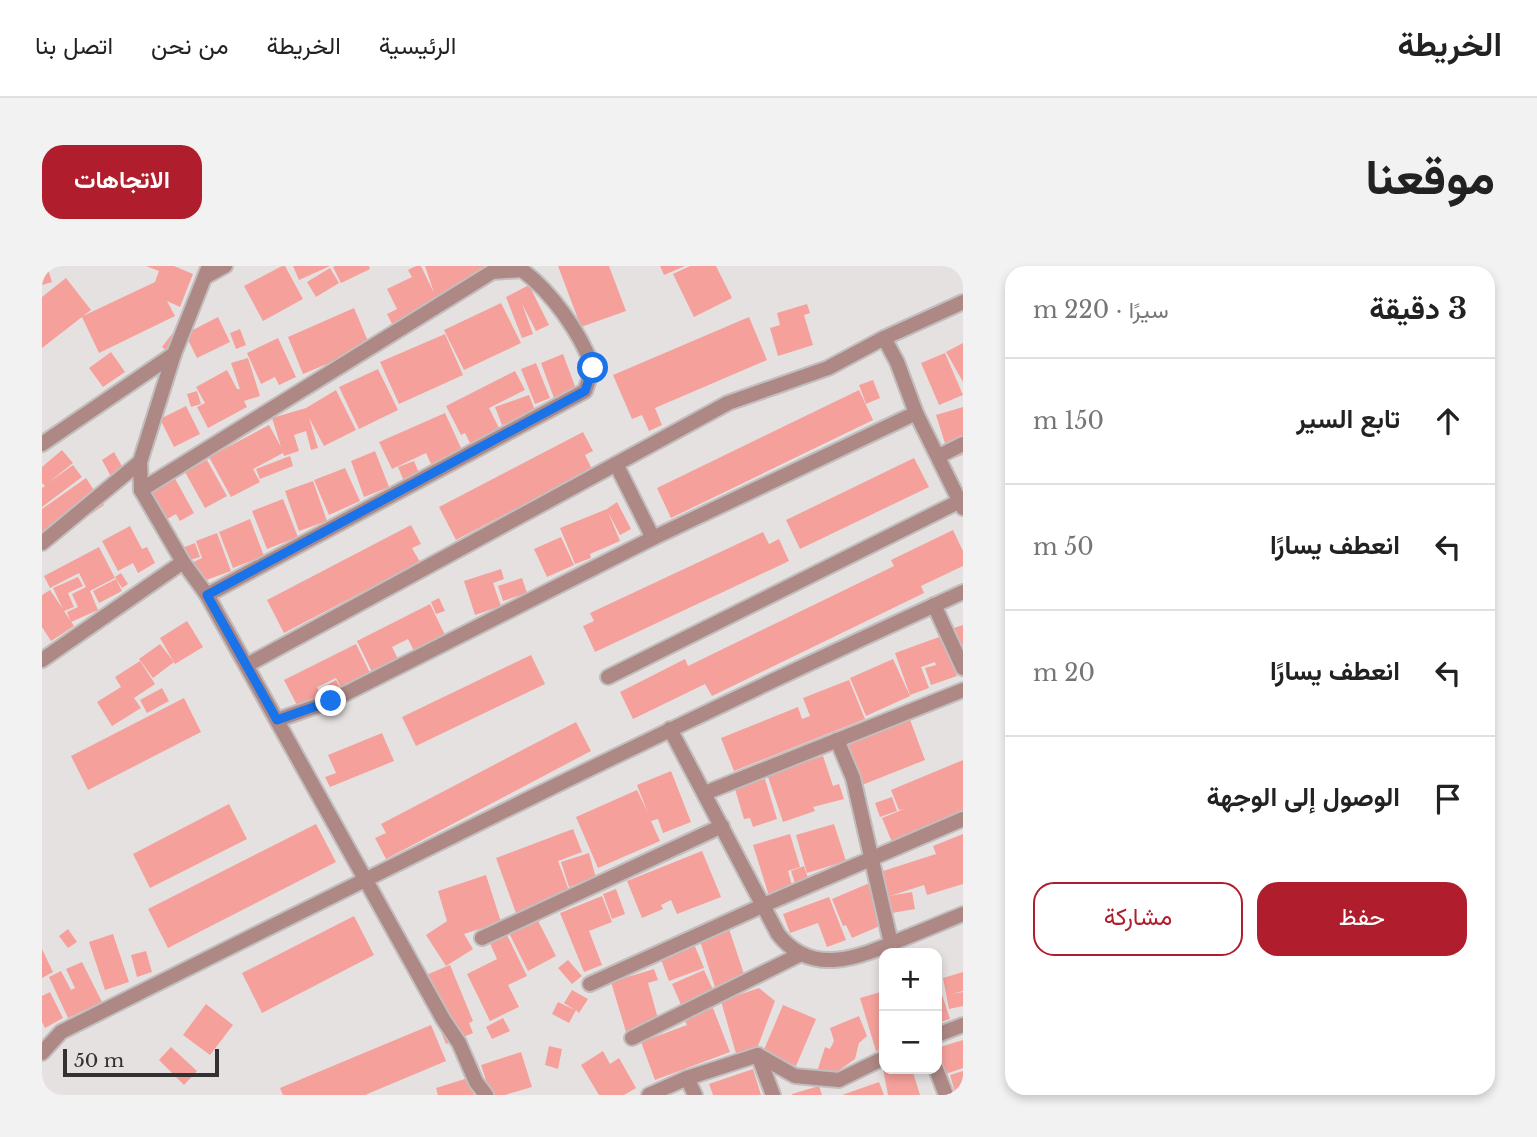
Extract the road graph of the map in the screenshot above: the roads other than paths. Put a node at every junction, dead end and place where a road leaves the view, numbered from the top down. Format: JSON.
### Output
{"nodes":[{"id":1,"x":225,"y":266,"type":"edge"},
{"id":2,"x":208,"y":271,"type":"edge"},
{"id":3,"x":962,"y":307,"type":"edge"},
{"id":4,"x":884,"y":338,"type":"junction"},
{"id":5,"x":174,"y":354,"type":"junction"},
{"id":6,"x":916,"y":413,"type":"junction"},
{"id":7,"x":42,"y":444,"type":"edge"},
{"id":8,"x":963,"y":444,"type":"edge"},
{"id":9,"x":939,"y":456,"type":"junction"},
{"id":10,"x":140,"y":462,"type":"junction"},
{"id":11,"x":617,"y":464,"type":"junction"},
{"id":12,"x":141,"y":490,"type":"junction"},
{"id":13,"x":962,"y":505,"type":"edge"},
{"id":14,"x":653,"y":538,"type":"junction"},
{"id":15,"x":42,"y":543,"type":"edge"},
{"id":16,"x":183,"y":562,"type":"junction"},
{"id":17,"x":963,"y":592,"type":"edge"},
{"id":18,"x":207,"y":595,"type":"junction"},
{"id":19,"x":934,"y":605,"type":"junction"},
{"id":20,"x":42,"y":660,"type":"edge"},
{"id":21,"x":247,"y":665,"type":"junction"},
{"id":22,"x":963,"y":668,"type":"edge"},
{"id":23,"x":608,"y":677,"type":"dead end"},
{"id":24,"x":963,"y":690,"type":"edge"},
{"id":25,"x":277,"y":720,"type":"junction"},
{"id":26,"x":670,"y":729,"type":"junction"},
{"id":27,"x":836,"y":740,"type":"junction"},
{"id":28,"x":705,"y":793,"type":"junction"},
{"id":29,"x":963,"y":820,"type":"edge"},
{"id":30,"x":722,"y":826,"type":"junction"},
{"id":31,"x":873,"y":858,"type":"junction"},
{"id":32,"x":365,"y":879,"type":"junction"},
{"id":33,"x":764,"y":905,"type":"junction"},
{"id":34,"x":963,"y":914,"type":"edge"},
{"id":35,"x":482,"y":938,"type":"dead end"},
{"id":36,"x":892,"y":948,"type":"edge"},
{"id":37,"x":894,"y":948,"type":"edge"},
{"id":38,"x":879,"y":952,"type":"edge"},
{"id":39,"x":801,"y":954,"type":"junction"},
{"id":40,"x":590,"y":984,"type":"dead end"},
{"id":41,"x":963,"y":1025,"type":"edge"},
{"id":42,"x":942,"y":1033,"type":"edge"},
{"id":43,"x":632,"y":1038,"type":"dead end"},
{"id":44,"x":42,"y":1053,"type":"edge"},
{"id":45,"x":758,"y":1055,"type":"junction"},
{"id":46,"x":879,"y":1060,"type":"edge"},
{"id":47,"x":938,"y":1074,"type":"edge"},
{"id":48,"x":687,"y":1078,"type":"junction"},
{"id":49,"x":486,"y":1095,"type":"edge"},
{"id":50,"x":649,"y":1095,"type":"edge"},
{"id":51,"x":695,"y":1095,"type":"edge"},
{"id":52,"x":773,"y":1095,"type":"edge"},
{"id":53,"x":946,"y":1095,"type":"edge"}],
"edges":[{"from":1,"to":2,"type":"street"},
{"from":2,"to":5,"type":"street"},
{"from":3,"to":4,"type":"street"},
{"from":4,"to":6,"type":"street"},
{"from":4,"to":11,"type":"street"},
{"from":5,"to":7,"type":"street"},
{"from":5,"to":10,"type":"street"},
{"from":6,"to":9,"type":"street"},
{"from":6,"to":14,"type":"street"},
{"from":8,"to":9,"type":"street"},
{"from":9,"to":13,"type":"street"},
{"from":10,"to":12,"type":"street"},
{"from":10,"to":15,"type":"street"},
{"from":11,"to":14,"type":"street"},
{"from":11,"to":21,"type":"street"},
{"from":12,"to":16,"type":"street"},
{"from":12,"to":18,"type":"street"},
{"from":13,"to":23,"type":"street"},
{"from":14,"to":25,"type":"street"},
{"from":16,"to":18,"type":"street"},
{"from":16,"to":20,"type":"street"},
{"from":17,"to":19,"type":"street"},
{"from":18,"to":21,"type":"street"},
{"from":19,"to":22,"type":"street"},
{"from":19,"to":26,"type":"street"},
{"from":21,"to":25,"type":"street"},
{"from":24,"to":27,"type":"street"},
{"from":25,"to":32,"type":"street"},
{"from":26,"to":28,"type":"street"},
{"from":26,"to":32,"type":"street"},
{"from":27,"to":28,"type":"street"},
{"from":27,"to":31,"type":"street"},
{"from":28,"to":30,"type":"street"},
{"from":29,"to":31,"type":"street"},
{"from":30,"to":33,"type":"street"},
{"from":30,"to":35,"type":"street"},
{"from":31,"to":33,"type":"street"},
{"from":31,"to":36,"type":"street"},
{"from":32,"to":44,"type":"street"},
{"from":32,"to":49,"type":"street"},
{"from":33,"to":39,"type":"street"},
{"from":33,"to":40,"type":"street"},
{"from":34,"to":37,"type":"street"},
{"from":38,"to":39,"type":"street"},
{"from":39,"to":43,"type":"street"},
{"from":41,"to":42,"type":"street"},
{"from":45,"to":46,"type":"street"},
{"from":45,"to":48,"type":"street"},
{"from":45,"to":52,"type":"street"},
{"from":47,"to":53,"type":"street"},
{"from":48,"to":50,"type":"street"},
{"from":48,"to":51,"type":"street"}]}
